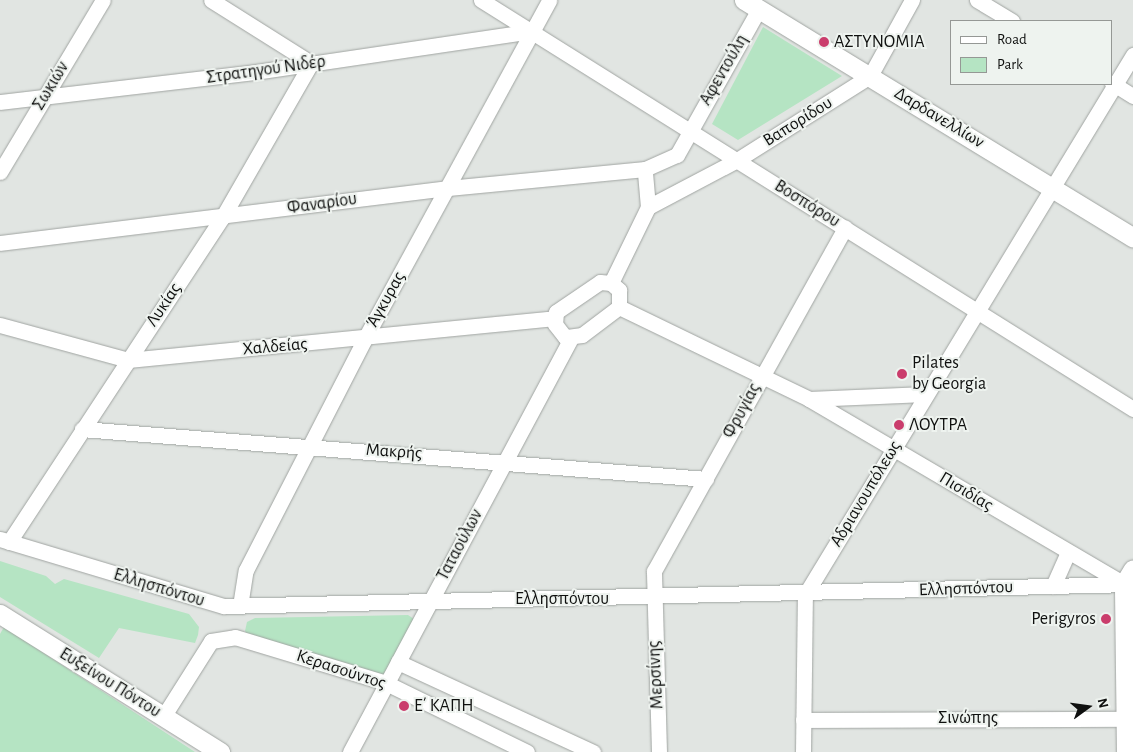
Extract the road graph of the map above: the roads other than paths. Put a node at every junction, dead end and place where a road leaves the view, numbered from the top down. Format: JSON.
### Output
{"nodes":[{"id":1,"x":103,"y":0,"type":"edge"},
{"id":2,"x":211,"y":0,"type":"edge"},
{"id":3,"x":481,"y":0,"type":"edge"},
{"id":4,"x":549,"y":0,"type":"edge"},
{"id":5,"x":912,"y":0,"type":"edge"},
{"id":6,"x":977,"y":0,"type":"edge"},
{"id":7,"x":752,"y":4,"type":"edge"},
{"id":8,"x":1010,"y":20,"type":"edge"},
{"id":9,"x":530,"y":31,"type":"junction"},
{"id":10,"x":1133,"y":54,"type":"edge"},
{"id":11,"x":311,"y":63,"type":"junction"},
{"id":12,"x":870,"y":76,"type":"junction"},
{"id":13,"x":1113,"y":84,"type":"edge"},
{"id":14,"x":1112,"y":85,"type":"edge"},
{"id":15,"x":1133,"y":96,"type":"edge"},
{"id":16,"x":45,"y":97,"type":"junction"},
{"id":17,"x":0,"y":102,"type":"edge"},
{"id":18,"x":690,"y":131,"type":"junction"},
{"id":19,"x":737,"y":160,"type":"junction"},
{"id":20,"x":645,"y":169,"type":"junction"},
{"id":21,"x":0,"y":172,"type":"edge"},
{"id":22,"x":448,"y":188,"type":"junction"},
{"id":23,"x":1053,"y":188,"type":"junction"},
{"id":24,"x":648,"y":207,"type":"junction"},
{"id":25,"x":222,"y":218,"type":"junction"},
{"id":26,"x":844,"y":228,"type":"junction"},
{"id":27,"x":1133,"y":237,"type":"edge"},
{"id":28,"x":0,"y":243,"type":"edge"},
{"id":29,"x":611,"y":283,"type":"junction"},
{"id":30,"x":619,"y":307,"type":"junction"},
{"id":31,"x":978,"y":312,"type":"junction"},
{"id":32,"x":554,"y":318,"type":"junction"},
{"id":33,"x":0,"y":325,"type":"edge"},
{"id":34,"x":571,"y":338,"type":"junction"},
{"id":35,"x":364,"y":340,"type":"junction"},
{"id":36,"x":128,"y":360,"type":"junction"},
{"id":37,"x":762,"y":374,"type":"junction"},
{"id":38,"x":925,"y":394,"type":"junction"},
{"id":39,"x":809,"y":399,"type":"junction"},
{"id":40,"x":1133,"y":409,"type":"edge"},
{"id":41,"x":82,"y":429,"type":"junction"},
{"id":42,"x":312,"y":446,"type":"junction"},
{"id":43,"x":894,"y":448,"type":"junction"},
{"id":44,"x":505,"y":461,"type":"junction"},
{"id":45,"x":706,"y":479,"type":"junction"},
{"id":46,"x":5,"y":540,"type":"edge"},
{"id":47,"x":1067,"y":554,"type":"junction"},
{"id":48,"x":1130,"y":579,"type":"edge"},
{"id":49,"x":1053,"y":586,"type":"junction"},
{"id":50,"x":805,"y":595,"type":"junction"},
{"id":51,"x":652,"y":598,"type":"junction"},
{"id":52,"x":431,"y":600,"type":"junction"},
{"id":53,"x":240,"y":606,"type":"junction"},
{"id":54,"x":0,"y":614,"type":"edge"},
{"id":55,"x":398,"y":662,"type":"junction"},
{"id":56,"x":386,"y":683,"type":"junction"},
{"id":57,"x":163,"y":717,"type":"junction"},
{"id":58,"x":1130,"y":719,"type":"edge"},
{"id":59,"x":803,"y":720,"type":"junction"},
{"id":60,"x":508,"y":748,"type":"edge"},
{"id":61,"x":220,"y":752,"type":"edge"},
{"id":62,"x":350,"y":752,"type":"edge"},
{"id":63,"x":527,"y":752,"type":"edge"},
{"id":64,"x":593,"y":752,"type":"edge"},
{"id":65,"x":659,"y":752,"type":"edge"},
{"id":66,"x":803,"y":752,"type":"edge"},
{"id":67,"x":1126,"y":752,"type":"edge"}],
"edges":[{"from":1,"to":16,"type":"street","name":"Σωκιών"},
{"from":2,"to":11,"type":"street"},
{"from":3,"to":9,"type":"street","name":"Βοσπόρου"},
{"from":4,"to":9,"type":"street","name":"Άγκυρας"},
{"from":5,"to":12,"type":"street","name":"Βαπορίδου"},
{"from":6,"to":8,"type":"street"},
{"from":7,"to":12,"type":"street","name":"Δαρδανελλίων"},
{"from":7,"to":18,"type":"street","name":"Αφεντούλη"},
{"from":9,"to":11,"type":"street","name":"Στρατηγού Νιδέρ"},
{"from":9,"to":18,"type":"street","name":"Βοσπόρου"},
{"from":9,"to":22,"type":"street","name":"Άγκυρας"},
{"from":10,"to":13,"type":"street","name":"Αδριανουπόλεως"},
{"from":11,"to":16,"type":"street","name":"Στρατηγού Νιδέρ"},
{"from":11,"to":25,"type":"street","name":"Λυκίας"},
{"from":12,"to":19,"type":"street","name":"Βαπορίδου"},
{"from":12,"to":23,"type":"street","name":"Δαρδανελλίων"},
{"from":13,"to":15,"type":"street"},
{"from":14,"to":23,"type":"street","name":"Αδριανουπόλεως"},
{"from":16,"to":17,"type":"street","name":"Στρατηγού Νιδέρ"},
{"from":16,"to":21,"type":"street","name":"Σωκιών"},
{"from":18,"to":19,"type":"street","name":"Βοσπόρου"},
{"from":18,"to":20,"type":"street"},
{"from":19,"to":24,"type":"street","name":"Βαπορίδου"},
{"from":19,"to":26,"type":"street","name":"Βοσπόρου"},
{"from":20,"to":22,"type":"street","name":"Φαναρίου"},
{"from":20,"to":24,"type":"street"},
{"from":22,"to":25,"type":"street","name":"Φαναρίου"},
{"from":22,"to":35,"type":"street","name":"Άγκυρας"},
{"from":23,"to":27,"type":"street","name":"Δαρδανελλίων"},
{"from":23,"to":31,"type":"street","name":"Αδριανουπόλεως"},
{"from":24,"to":29,"type":"street"},
{"from":25,"to":28,"type":"street","name":"Φαναρίου"},
{"from":25,"to":36,"type":"street","name":"Λυκίας"},
{"from":26,"to":31,"type":"street","name":"Βοσπόρου"},
{"from":26,"to":37,"type":"street","name":"Φρυγίας"},
{"from":29,"to":30,"type":"street"},
{"from":29,"to":32,"type":"street"},
{"from":30,"to":34,"type":"street"},
{"from":30,"to":37,"type":"street","name":"Πισιδίας"},
{"from":31,"to":38,"type":"street","name":"Αδριανουπόλεως"},
{"from":31,"to":40,"type":"street","name":"Βοσπόρου"},
{"from":32,"to":34,"type":"street"},
{"from":32,"to":35,"type":"street","name":"Χαλδείας"},
{"from":33,"to":36,"type":"street","name":"Χαλδείας"},
{"from":34,"to":44,"type":"street","name":"Ταταούλων"},
{"from":35,"to":36,"type":"street","name":"Χαλδείας"},
{"from":35,"to":42,"type":"street","name":"Άγκυρας"},
{"from":36,"to":41,"type":"street","name":"Λυκίας"},
{"from":37,"to":39,"type":"street","name":"Πισιδίας"},
{"from":37,"to":45,"type":"street","name":"Φρυγίας"},
{"from":38,"to":39,"type":"street"},
{"from":38,"to":43,"type":"street","name":"Αδριανουπόλεως"},
{"from":39,"to":43,"type":"street","name":"Πισιδίας"},
{"from":41,"to":42,"type":"street","name":"Μακρής"},
{"from":41,"to":46,"type":"street","name":"Λυκίας"},
{"from":42,"to":44,"type":"street","name":"Μακρής"},
{"from":42,"to":53,"type":"street","name":"Άγκυρας"},
{"from":43,"to":47,"type":"street","name":"Πισιδίας"},
{"from":43,"to":50,"type":"street","name":"Αδριανουπόλεως"},
{"from":44,"to":45,"type":"street","name":"Μακρής"},
{"from":44,"to":52,"type":"street","name":"Ταταούλων"},
{"from":45,"to":51,"type":"street","name":"Φρυγίας"},
{"from":46,"to":53,"type":"street","name":"Ελλησπόντου"},
{"from":47,"to":48,"type":"street","name":"Πισιδίας"},
{"from":47,"to":49,"type":"street"},
{"from":48,"to":49,"type":"street","name":"Ελλησπόντου"},
{"from":48,"to":58,"type":"street"},
{"from":49,"to":50,"type":"street","name":"Ελλησπόντου"},
{"from":50,"to":51,"type":"street","name":"Ελλησπόντου"},
{"from":50,"to":59,"type":"street"},
{"from":51,"to":52,"type":"street","name":"Ελλησπόντου"},
{"from":51,"to":65,"type":"street","name":"Μερσίνης"},
{"from":52,"to":53,"type":"street","name":"Ελλησπόντου"},
{"from":52,"to":55,"type":"street","name":"Ταταούλων"},
{"from":54,"to":57,"type":"street","name":"Ευξείνου Πόντου"},
{"from":55,"to":56,"type":"street","name":"Ταταούλων"},
{"from":55,"to":64,"type":"street","name":"Κερασούντος"},
{"from":56,"to":57,"type":"street","name":"Κερασούντος"},
{"from":56,"to":60,"type":"street","name":"Κερασούντος"},
{"from":56,"to":62,"type":"street","name":"Ταταούλων"},
{"from":57,"to":61,"type":"street","name":"Ευξείνου Πόντου"},
{"from":58,"to":59,"type":"street","name":"Σινώπης"},
{"from":58,"to":67,"type":"street"},
{"from":59,"to":66,"type":"street"},
{"from":60,"to":63,"type":"street","name":"Κερασούντος"}]}
